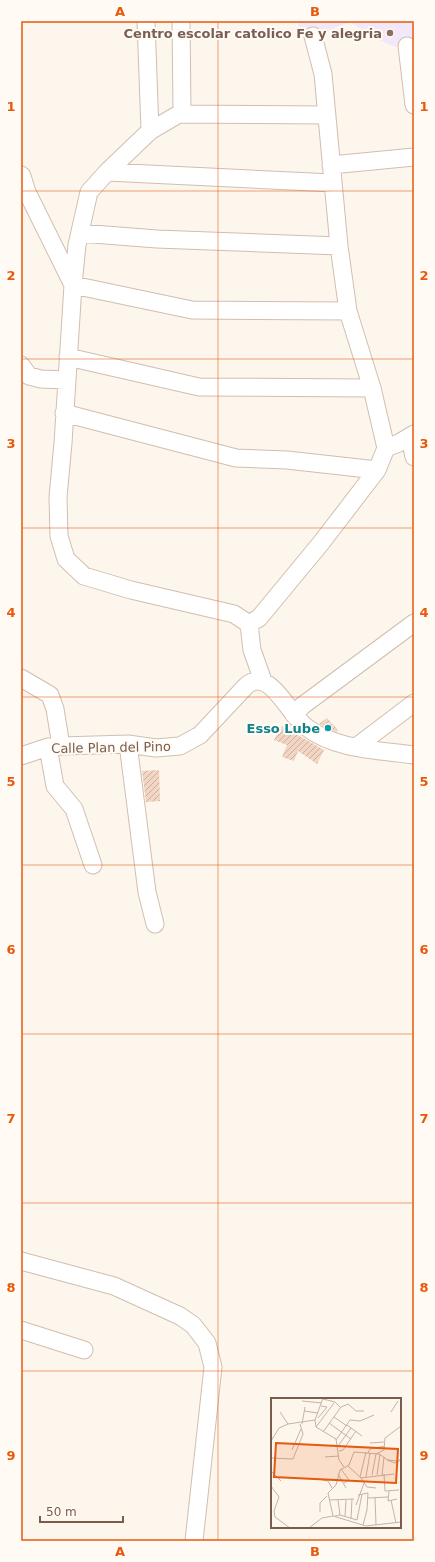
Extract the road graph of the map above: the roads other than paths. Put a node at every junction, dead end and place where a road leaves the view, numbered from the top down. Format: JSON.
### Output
{"nodes":[{"id":1,"x":146,"y":21,"type":"edge"},
{"id":2,"x":180,"y":21,"type":"edge"},
{"id":3,"x":313,"y":36,"type":"dead end"},
{"id":4,"x":407,"y":46,"type":"dead end"},
{"id":5,"x":414,"y":105,"type":"edge"},
{"id":6,"x":179,"y":114,"type":"junction"},
{"id":7,"x":327,"y":115,"type":"junction"},
{"id":8,"x":150,"y":131,"type":"junction"},
{"id":9,"x":414,"y":157,"type":"edge"},
{"id":10,"x":331,"y":165,"type":"junction"},
{"id":11,"x":107,"y":172,"type":"junction"},
{"id":12,"x":21,"y":175,"type":"edge"},
{"id":13,"x":333,"y":182,"type":"junction"},
{"id":14,"x":80,"y":232,"type":"junction"},
{"id":15,"x":338,"y":246,"type":"junction"},
{"id":16,"x":73,"y":285,"type":"junction"},
{"id":17,"x":348,"y":311,"type":"junction"},
{"id":18,"x":68,"y":357,"type":"junction"},
{"id":19,"x":21,"y":364,"type":"edge"},
{"id":20,"x":67,"y":380,"type":"junction"},
{"id":21,"x":372,"y":388,"type":"junction"},
{"id":22,"x":64,"y":413,"type":"junction"},
{"id":23,"x":412,"y":435,"type":"edge"},
{"id":24,"x":386,"y":448,"type":"junction"},
{"id":25,"x":414,"y":457,"type":"edge"},
{"id":26,"x":377,"y":470,"type":"junction"},
{"id":27,"x":414,"y":622,"type":"edge"},
{"id":28,"x":250,"y":624,"type":"junction"},
{"id":29,"x":21,"y":678,"type":"edge"},
{"id":30,"x":263,"y":681,"type":"junction"},
{"id":31,"x":414,"y":704,"type":"edge"},
{"id":32,"x":294,"y":715,"type":"junction"},
{"id":33,"x":128,"y":744,"type":"junction"},
{"id":34,"x":54,"y":746,"type":"junction"},
{"id":35,"x":356,"y":747,"type":"junction"},
{"id":36,"x":414,"y":755,"type":"edge"},
{"id":37,"x":21,"y":756,"type":"edge"},
{"id":38,"x":94,"y":865,"type":"dead end"},
{"id":39,"x":155,"y":924,"type":"dead end"},
{"id":40,"x":21,"y":1261,"type":"edge"},
{"id":41,"x":21,"y":1330,"type":"edge"},
{"id":42,"x":84,"y":1350,"type":"dead end"},
{"id":43,"x":194,"y":1541,"type":"edge"}],
"edges":[{"from":1,"to":8,"type":"street"},
{"from":2,"to":6,"type":"street"},
{"from":3,"to":7,"type":"street"},
{"from":4,"to":5,"type":"street"},
{"from":6,"to":7,"type":"street"},
{"from":6,"to":8,"type":"street"},
{"from":7,"to":10,"type":"street"},
{"from":8,"to":11,"type":"street"},
{"from":9,"to":10,"type":"street"},
{"from":10,"to":13,"type":"street"},
{"from":11,"to":13,"type":"street"},
{"from":11,"to":14,"type":"street"},
{"from":12,"to":16,"type":"street"},
{"from":13,"to":15,"type":"street"},
{"from":14,"to":15,"type":"street"},
{"from":14,"to":16,"type":"street"},
{"from":15,"to":17,"type":"street"},
{"from":16,"to":17,"type":"street"},
{"from":16,"to":18,"type":"street"},
{"from":17,"to":21,"type":"street"},
{"from":18,"to":20,"type":"street"},
{"from":18,"to":21,"type":"street"},
{"from":19,"to":20,"type":"street"},
{"from":20,"to":22,"type":"street"},
{"from":21,"to":24,"type":"street"},
{"from":22,"to":26,"type":"street"},
{"from":22,"to":28,"type":"street"},
{"from":23,"to":24,"type":"street"},
{"from":23,"to":25,"type":"street"},
{"from":24,"to":26,"type":"street"},
{"from":26,"to":28,"type":"street"},
{"from":27,"to":32,"type":"street"},
{"from":28,"to":30,"type":"street"},
{"from":29,"to":34,"type":"street"},
{"from":30,"to":32,"type":"street"},
{"from":30,"to":33,"type":"street","name":"Calle Plan del Pino"},
{"from":31,"to":35,"type":"street"},
{"from":32,"to":35,"type":"street"},
{"from":33,"to":34,"type":"street","name":"Calle Plan del Pino"},
{"from":33,"to":39,"type":"street"},
{"from":34,"to":37,"type":"street","name":"Calle Plan del Pino"},
{"from":34,"to":38,"type":"street"},
{"from":35,"to":36,"type":"street"},
{"from":40,"to":43,"type":"street"},
{"from":41,"to":42,"type":"street"}]}
